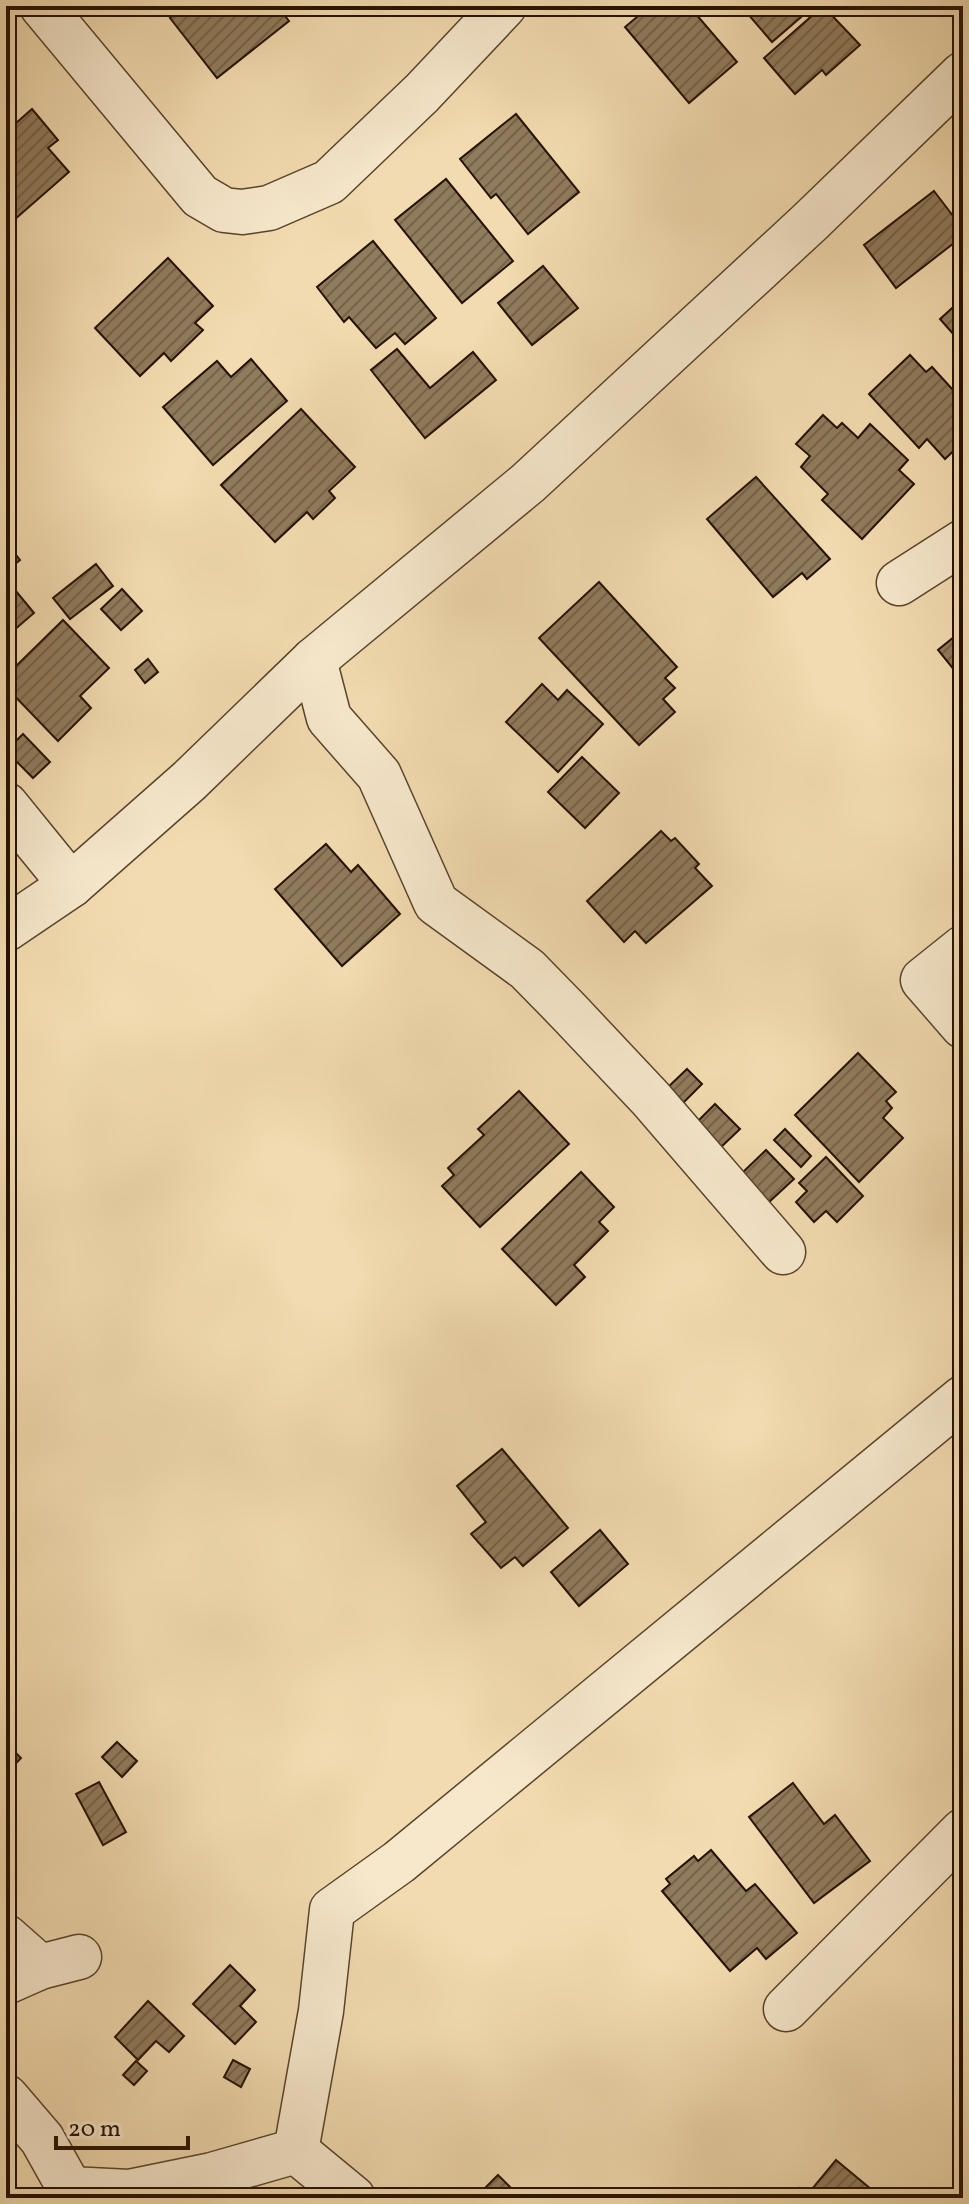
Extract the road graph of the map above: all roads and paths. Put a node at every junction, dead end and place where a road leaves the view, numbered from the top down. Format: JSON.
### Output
{"nodes":[{"id":1,"x":42,"y":6,"type":"edge"},
{"id":2,"x":504,"y":6,"type":"edge"},
{"id":3,"x":963,"y":74,"type":"edge"},
{"id":4,"x":963,"y":542,"type":"edge"},
{"id":5,"x":899,"y":583,"type":"dead end"},
{"id":6,"x":314,"y":660,"type":"junction"},
{"id":7,"x":6,"y":805,"type":"edge"},
{"id":8,"x":71,"y":885,"type":"junction"},
{"id":9,"x":6,"y":929,"type":"edge"},
{"id":10,"x":963,"y":948,"type":"edge"},
{"id":11,"x":963,"y":1026,"type":"edge"},
{"id":12,"x":783,"y":1252,"type":"dead end"},
{"id":13,"x":963,"y":1398,"type":"edge"},
{"id":14,"x":963,"y":1831,"type":"edge"},
{"id":15,"x":6,"y":1937,"type":"edge"},
{"id":16,"x":42,"y":1968,"type":"edge"},
{"id":17,"x":786,"y":2009,"type":"dead end"},
{"id":18,"x":6,"y":2097,"type":"edge"},
{"id":19,"x":296,"y":2151,"type":"junction"},
{"id":20,"x":353,"y":2198,"type":"edge"}],
"edges":[{"from":1,"to":2,"type":"street"},
{"from":3,"to":6,"type":"street"},
{"from":4,"to":5,"type":"street"},
{"from":6,"to":8,"type":"street"},
{"from":6,"to":12,"type":"street"},
{"from":7,"to":8,"type":"street"},
{"from":8,"to":9,"type":"street"},
{"from":10,"to":11,"type":"street"},
{"from":13,"to":19,"type":"street"},
{"from":14,"to":17,"type":"street"},
{"from":15,"to":16,"type":"street"},
{"from":18,"to":19,"type":"street"},
{"from":19,"to":20,"type":"street"}]}
